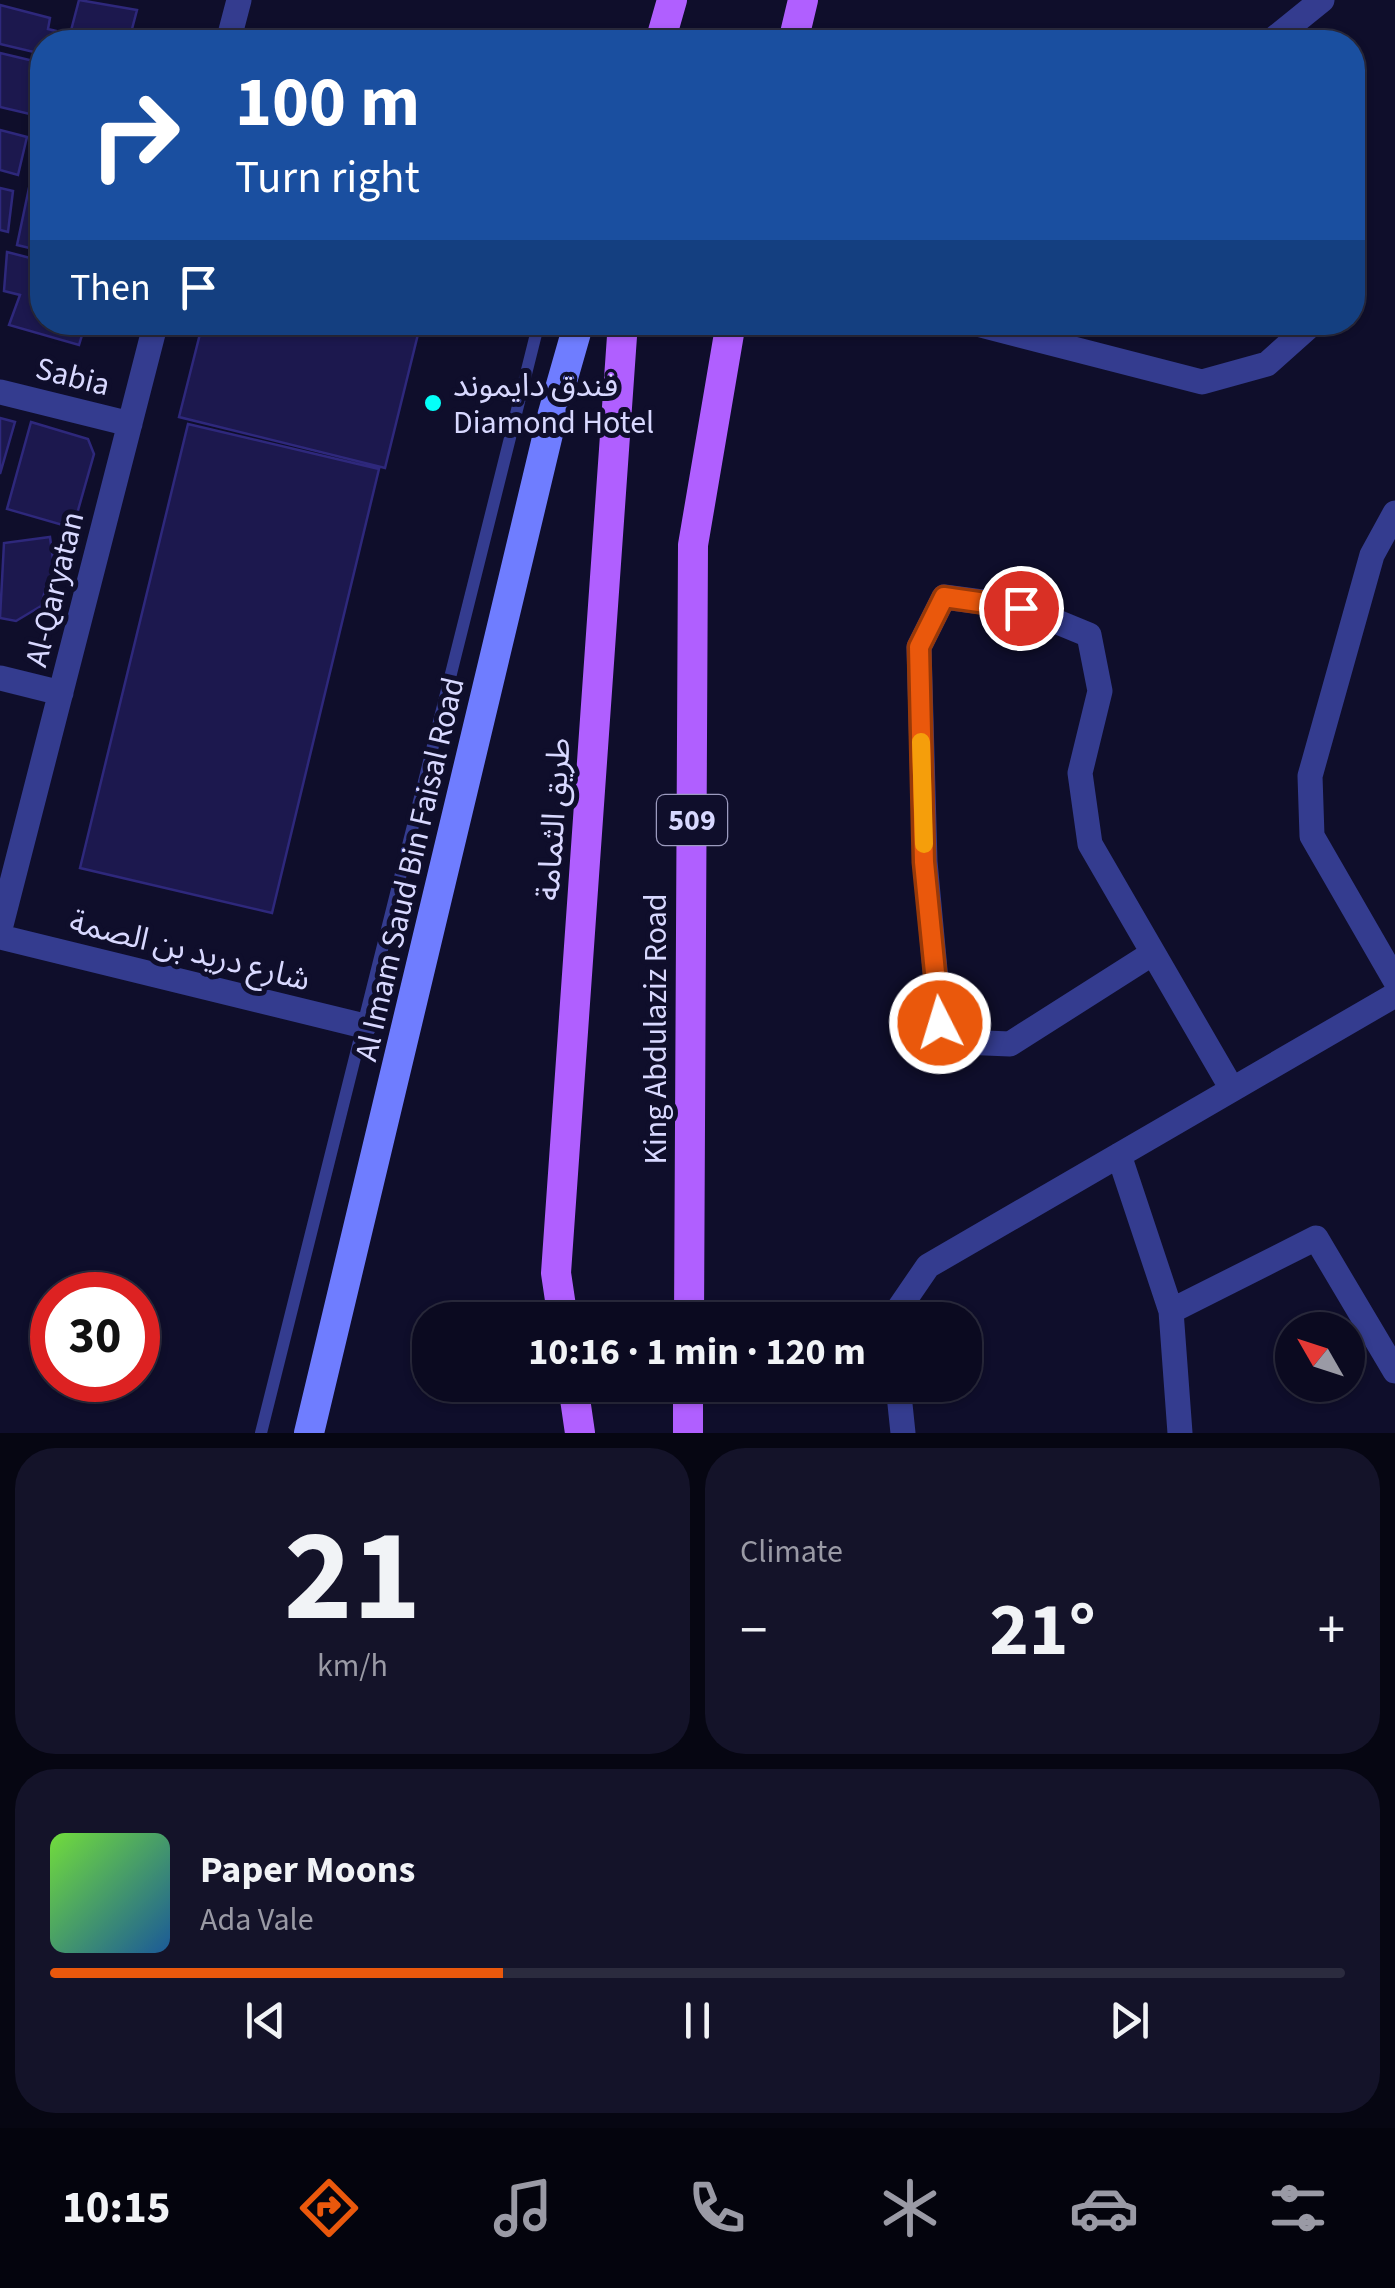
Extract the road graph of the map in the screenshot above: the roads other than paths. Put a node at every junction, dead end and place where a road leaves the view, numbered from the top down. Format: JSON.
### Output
{"nodes":[{"id":1,"x":239,"y":0,"type":"edge"},
{"id":2,"x":672,"y":0,"type":"edge"},
{"id":3,"x":803,"y":0,"type":"edge"},
{"id":4,"x":1322,"y":0,"type":"edge"},
{"id":5,"x":231,"y":30,"type":"edge"},
{"id":6,"x":663,"y":30,"type":"edge"},
{"id":7,"x":795,"y":30,"type":"edge"},
{"id":8,"x":1285,"y":30,"type":"edge"},
{"id":9,"x":153,"y":335,"type":"edge"},
{"id":10,"x":536,"y":335,"type":"edge"},
{"id":11,"x":575,"y":335,"type":"edge"},
{"id":12,"x":622,"y":335,"type":"edge"},
{"id":13,"x":729,"y":335,"type":"edge"},
{"id":14,"x":1019,"y":335,"type":"edge"},
{"id":15,"x":1299,"y":335,"type":"edge"},
{"id":16,"x":0,"y":392,"type":"edge"},
{"id":17,"x":130,"y":424,"type":"junction"},
{"id":18,"x":1395,"y":512,"type":"edge"},
{"id":19,"x":0,"y":678,"type":"edge"},
{"id":20,"x":61,"y":693,"type":"junction"},
{"id":21,"x":7,"y":872,"type":"edge"},
{"id":22,"x":0,"y":933,"type":"edge"},
{"id":23,"x":1153,"y":953,"type":"junction"},
{"id":24,"x":1395,"y":980,"type":"edge"},
{"id":25,"x":1395,"y":994,"type":"edge"},
{"id":26,"x":364,"y":1026,"type":"junction"},
{"id":27,"x":1232,"y":1090,"type":"junction"},
{"id":28,"x":1119,"y":1155,"type":"junction"},
{"id":29,"x":560,"y":1302,"type":"edge"},
{"id":30,"x":689,"y":1302,"type":"edge"},
{"id":31,"x":903,"y":1302,"type":"edge"},
{"id":32,"x":1171,"y":1311,"type":"junction"},
{"id":33,"x":1395,"y":1371,"type":"edge"},
{"id":34,"x":575,"y":1402,"type":"edge"},
{"id":35,"x":688,"y":1402,"type":"edge"},
{"id":36,"x":900,"y":1402,"type":"edge"},
{"id":37,"x":261,"y":1433,"type":"edge"},
{"id":38,"x":309,"y":1433,"type":"edge"},
{"id":39,"x":580,"y":1433,"type":"edge"},
{"id":40,"x":688,"y":1433,"type":"edge"},
{"id":41,"x":904,"y":1433,"type":"edge"},
{"id":42,"x":1180,"y":1433,"type":"edge"}],
"edges":[{"from":1,"to":5,"type":"street"},
{"from":2,"to":6,"type":"main road"},
{"from":3,"to":7,"type":"main road"},
{"from":4,"to":8,"type":"street"},
{"from":9,"to":17,"type":"street","name":"Al-Qaryatan"},
{"from":10,"to":26,"type":"lane"},
{"from":11,"to":38,"type":"main road","name":"Al Imam Saud Bin Faisal Road"},
{"from":12,"to":29,"type":"main road","name":"طريق الثمامة"},
{"from":13,"to":30,"type":"main road","name":"King Abdulaziz Road","number":"509"},
{"from":14,"to":15,"type":"street"},
{"from":16,"to":17,"type":"street","name":"Sabia"},
{"from":17,"to":20,"type":"street","name":"Al-Qaryatan"},
{"from":18,"to":24,"type":"street"},
{"from":19,"to":20,"type":"street"},
{"from":20,"to":21,"type":"street","name":"Al-Qaryatan"},
{"from":21,"to":22,"type":"street","name":"Al-Qaryatan"},
{"from":22,"to":26,"type":"street","name":"شارع دريد بن الصمة"},
{"from":23,"to":23,"type":"street"},
{"from":23,"to":27,"type":"street"},
{"from":25,"to":27,"type":"street"},
{"from":26,"to":37,"type":"lane"},
{"from":27,"to":28,"type":"street"},
{"from":28,"to":31,"type":"street"},
{"from":28,"to":32,"type":"street"},
{"from":32,"to":33,"type":"street"},
{"from":32,"to":42,"type":"street"},
{"from":34,"to":39,"type":"main road"},
{"from":35,"to":40,"type":"main road"},
{"from":36,"to":41,"type":"street"}]}
